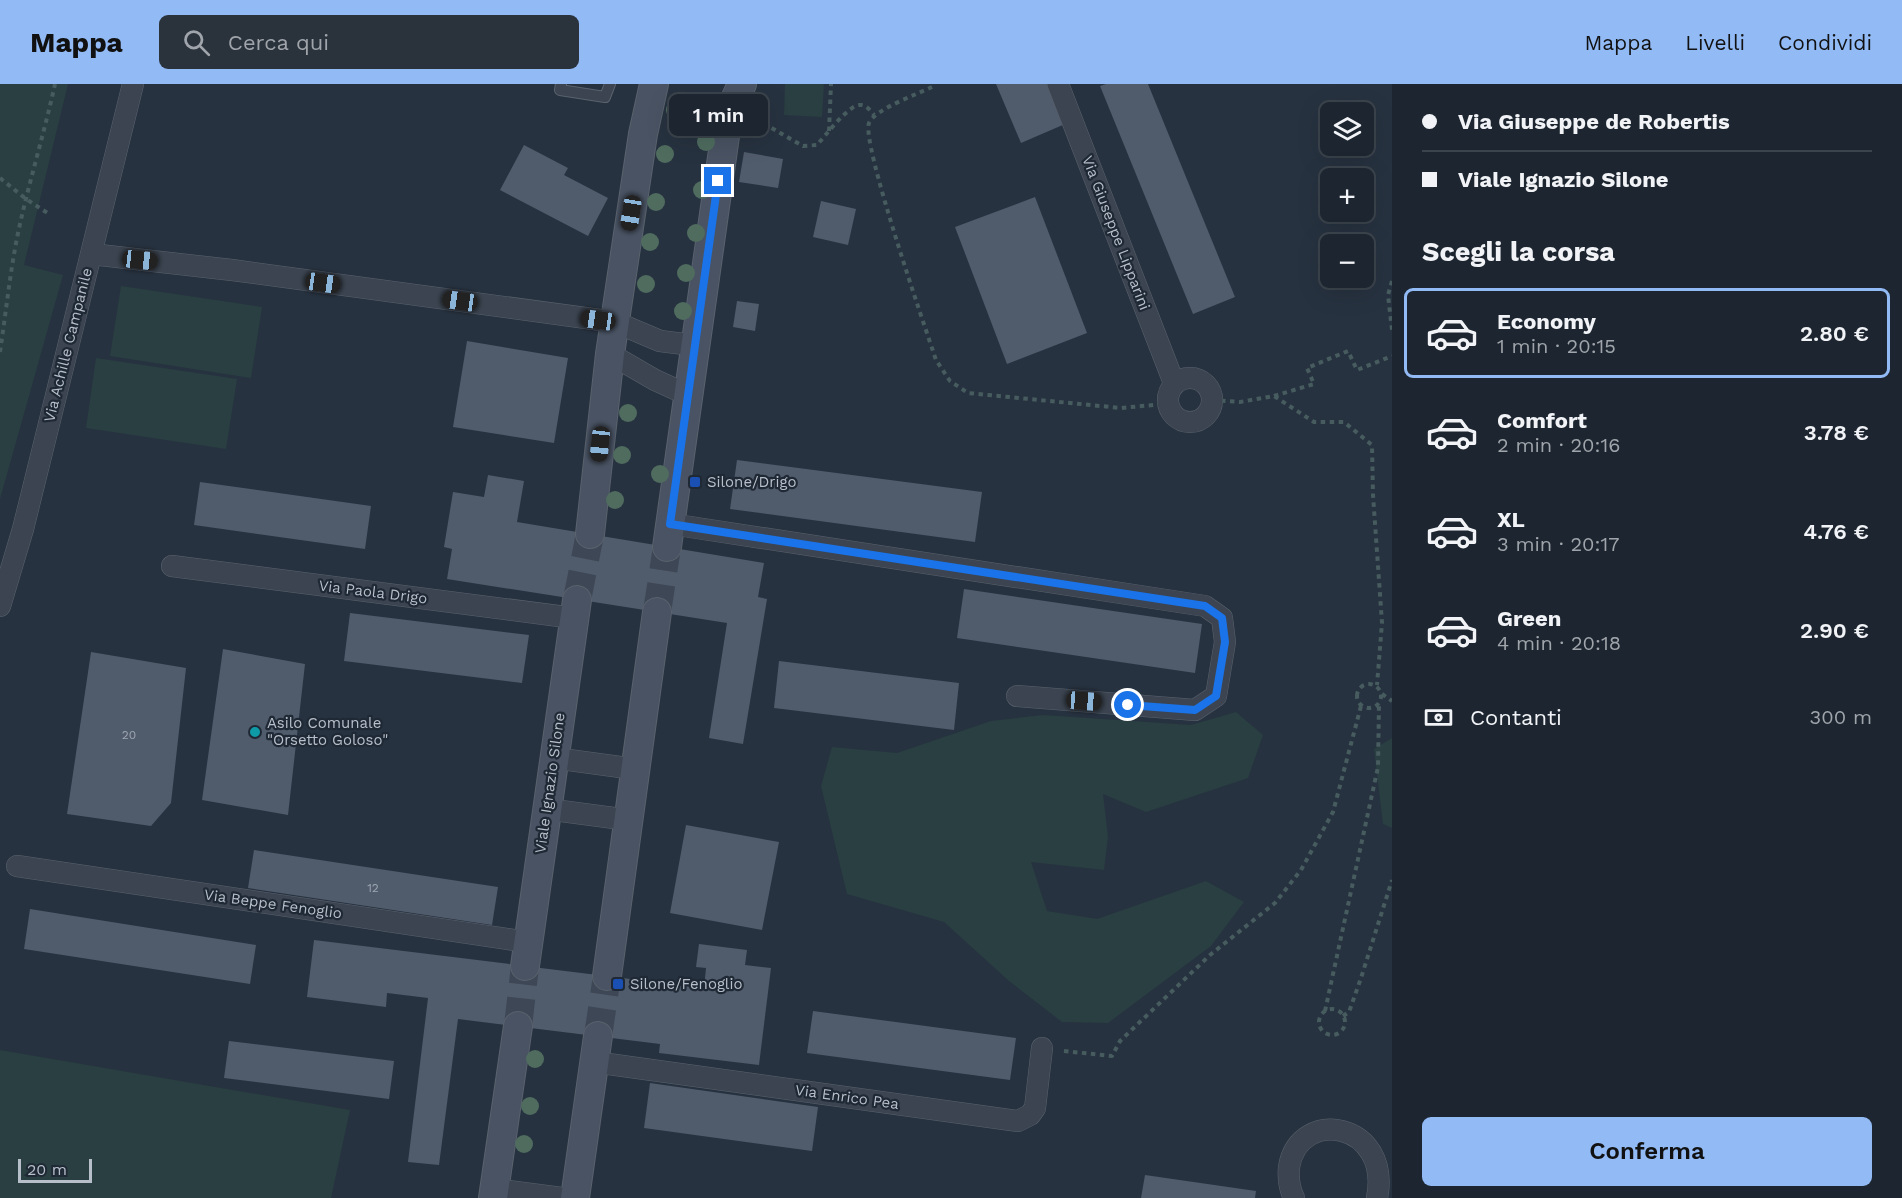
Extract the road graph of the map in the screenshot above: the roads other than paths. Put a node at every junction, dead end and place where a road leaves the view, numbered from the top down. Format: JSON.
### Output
{"nodes":[{"id":1,"x":133,"y":84,"type":"edge"},
{"id":2,"x":561,"y":84,"type":"edge"},
{"id":3,"x":610,"y":84,"type":"edge"},
{"id":4,"x":654,"y":84,"type":"edge"},
{"id":5,"x":1058,"y":84,"type":"edge"},
{"id":6,"x":737,"y":94,"type":"edge"},
{"id":7,"x":91,"y":254,"type":"junction"},
{"id":8,"x":615,"y":322,"type":"junction"},
{"id":9,"x":696,"y":339,"type":"junction"},
{"id":10,"x":610,"y":354,"type":"junction"},
{"id":11,"x":1174,"y":383,"type":"junction"},
{"id":12,"x":688,"y":395,"type":"junction"},
{"id":13,"x":590,"y":534,"type":"tunnel mouth"},
{"id":14,"x":669,"y":536,"type":"joint"},
{"id":15,"x":172,"y":566,"type":"dead end"},
{"id":16,"x":0,"y":606,"type":"edge"},
{"id":17,"x":575,"y":609,"type":"joint"},
{"id":18,"x":657,"y":612,"type":"tunnel mouth"},
{"id":19,"x":1017,"y":696,"type":"dead end"},
{"id":20,"x":554,"y":758,"type":"junction"},
{"id":21,"x":635,"y":769,"type":"junction"},
{"id":22,"x":546,"y":809,"type":"junction"},
{"id":23,"x":629,"y":820,"type":"junction"},
{"id":24,"x":17,"y":866,"type":"dead end"},
{"id":25,"x":526,"y":954,"type":"joint"},
{"id":26,"x":607,"y":976,"type":"tunnel mouth"},
{"id":27,"x":518,"y":1026,"type":"tunnel mouth"},
{"id":28,"x":1042,"y":1048,"type":"road end"},
{"id":29,"x":596,"y":1049,"type":"joint"},
{"id":30,"x":493,"y":1194,"type":"edge"},
{"id":31,"x":562,"y":1198,"type":"edge"},
{"id":32,"x":575,"y":1198,"type":"edge"},
{"id":33,"x":1294,"y":1198,"type":"edge"},
{"id":34,"x":1377,"y":1198,"type":"edge"}],
"edges":[{"from":1,"to":7,"type":"street","name":"Via Achille Campanile"},
{"from":2,"to":3,"type":"lane"},
{"from":4,"to":8,"type":"street"},
{"from":5,"to":11,"type":"street","name":"Via Giuseppe Lipparini"},
{"from":6,"to":9,"type":"street"},
{"from":7,"to":8,"type":"street"},
{"from":7,"to":16,"type":"street","name":"Via Achille Campanile"},
{"from":8,"to":9,"type":"street"},
{"from":8,"to":10,"type":"street"},
{"from":9,"to":12,"type":"street"},
{"from":10,"to":12,"type":"street"},
{"from":10,"to":13,"type":"street"},
{"from":11,"to":11,"type":"street"},
{"from":12,"to":14,"type":"street"},
{"from":14,"to":19,"type":"street"},
{"from":15,"to":17,"type":"street","name":"Via Paola Drigo"},
{"from":17,"to":20,"type":"street","name":"Viale Ignazio Silone"},
{"from":18,"to":21,"type":"street"},
{"from":20,"to":21,"type":"street"},
{"from":20,"to":22,"type":"street","name":"Viale Ignazio Silone"},
{"from":21,"to":23,"type":"street"},
{"from":22,"to":23,"type":"street"},
{"from":22,"to":25,"type":"street","name":"Viale Ignazio Silone"},
{"from":23,"to":26,"type":"street"},
{"from":24,"to":25,"type":"street","name":"Via Beppe Fenoglio"},
{"from":27,"to":30,"type":"street"},
{"from":28,"to":29,"type":"street","name":"Via Enrico Pea"},
{"from":29,"to":32,"type":"street"},
{"from":30,"to":31,"type":"street"},
{"from":33,"to":34,"type":"street"}]}
